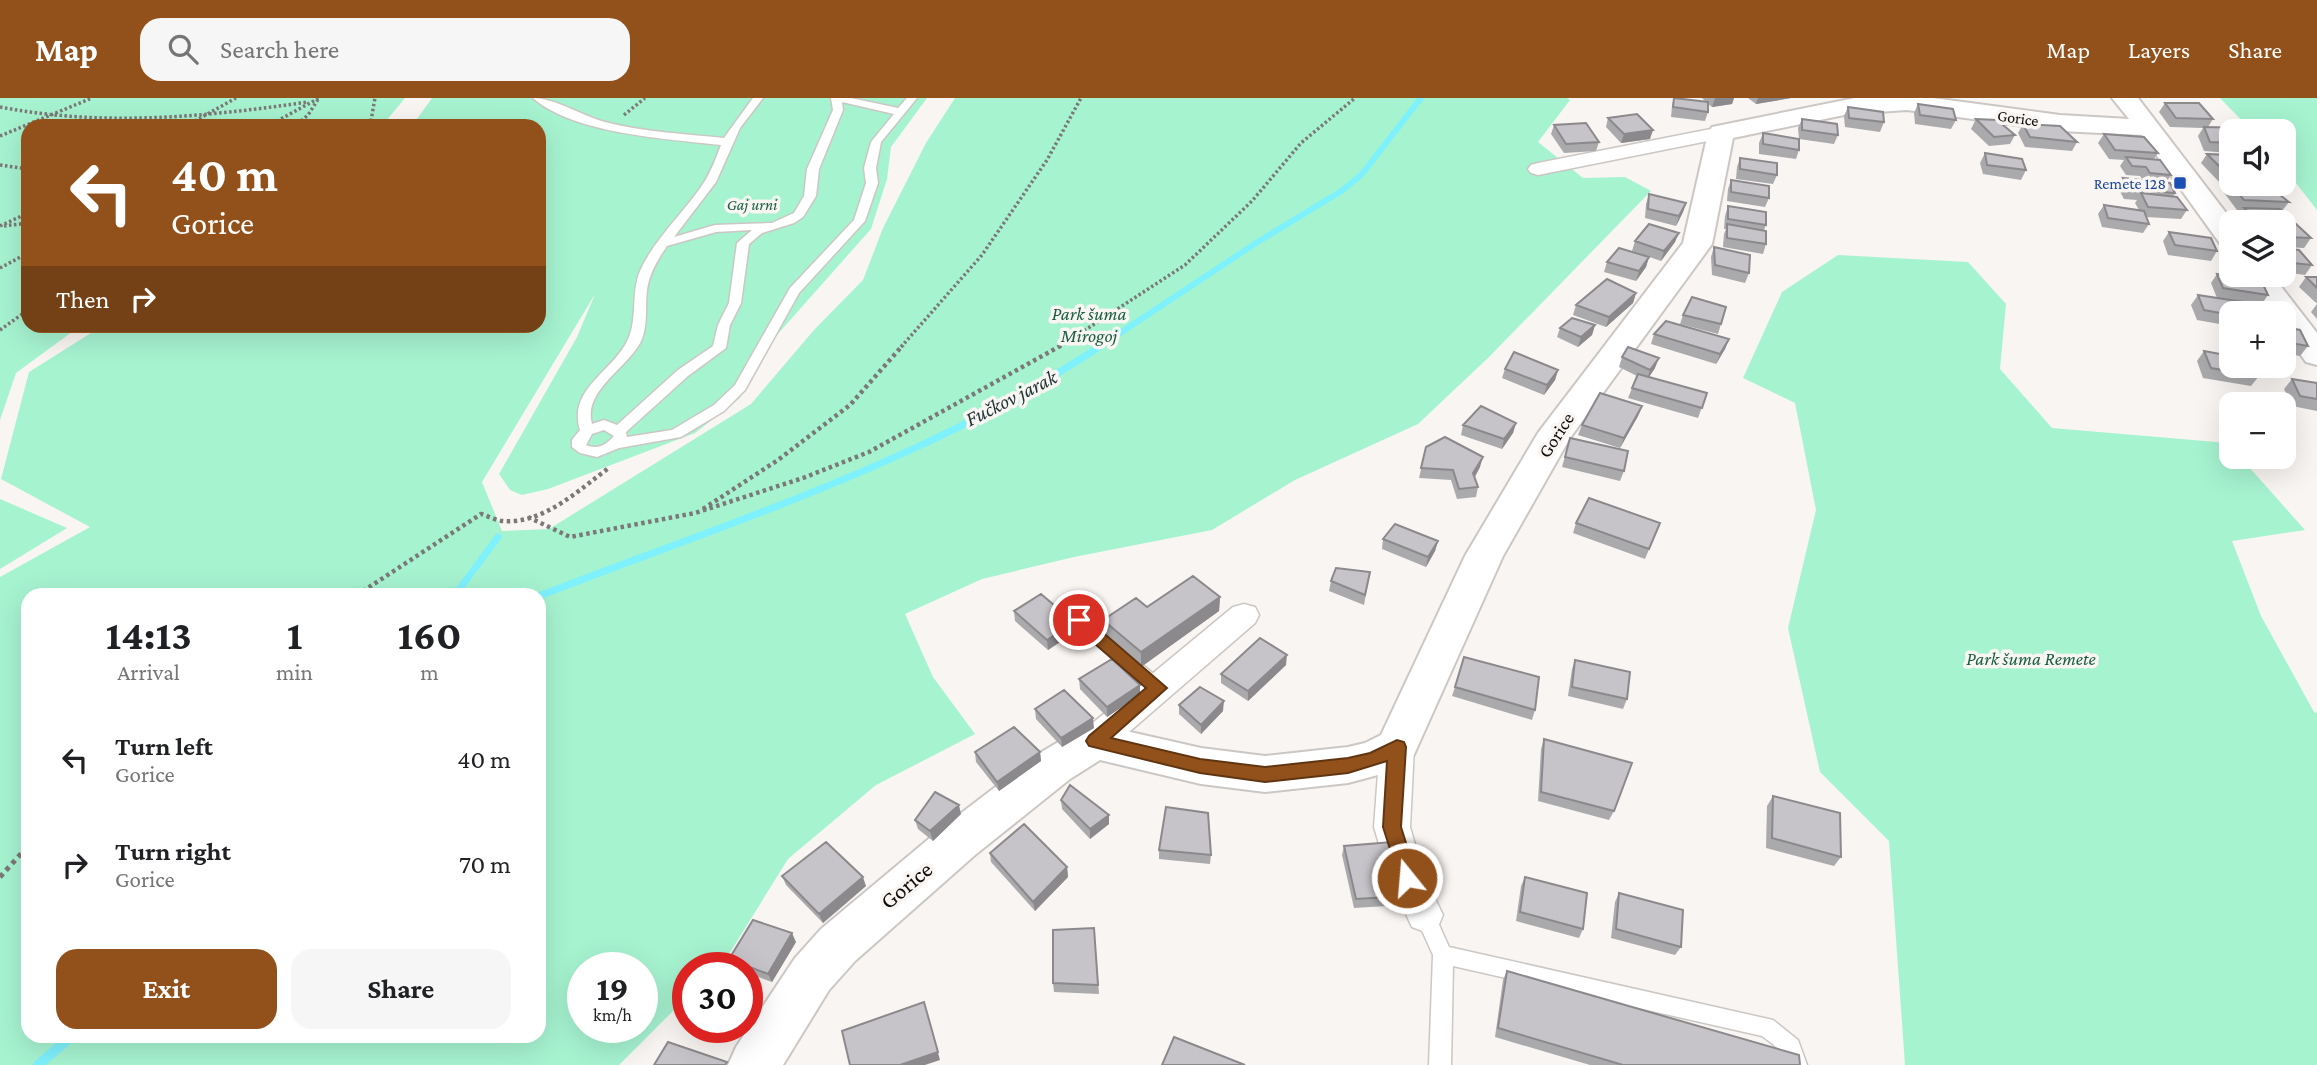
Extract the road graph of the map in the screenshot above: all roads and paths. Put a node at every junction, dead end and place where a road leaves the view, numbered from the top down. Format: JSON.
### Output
{"nodes":[{"id":1,"x":92,"y":98,"type":"edge"},
{"id":2,"x":236,"y":98,"type":"edge"},
{"id":3,"x":319,"y":98,"type":"edge"},
{"id":4,"x":326,"y":98,"type":"edge"},
{"id":5,"x":376,"y":98,"type":"edge"},
{"id":6,"x":538,"y":98,"type":"edge"},
{"id":7,"x":758,"y":98,"type":"edge"},
{"id":8,"x":836,"y":98,"type":"edge"},
{"id":9,"x":912,"y":98,"type":"edge"},
{"id":10,"x":1081,"y":98,"type":"edge"},
{"id":11,"x":1355,"y":98,"type":"edge"},
{"id":12,"x":2125,"y":98,"type":"edge"},
{"id":13,"x":308,"y":102,"type":"junction"},
{"id":14,"x":1846,"y":102,"type":"edge"},
{"id":15,"x":0,"y":107,"type":"edge"},
{"id":16,"x":900,"y":112,"type":"junction"},
{"id":17,"x":202,"y":116,"type":"junction"},
{"id":18,"x":49,"y":118,"type":"junction"},
{"id":19,"x":67,"y":119,"type":"edge"},
{"id":20,"x":162,"y":119,"type":"edge"},
{"id":21,"x":197,"y":119,"type":"edge"},
{"id":22,"x":280,"y":119,"type":"edge"},
{"id":23,"x":303,"y":119,"type":"edge"},
{"id":24,"x":372,"y":119,"type":"edge"},
{"id":25,"x":21,"y":128,"type":"edge"},
{"id":26,"x":2150,"y":128,"type":"junction"},
{"id":27,"x":1721,"y":133,"type":"junction"},
{"id":28,"x":0,"y":136,"type":"edge"},
{"id":29,"x":727,"y":142,"type":"junction"},
{"id":30,"x":0,"y":164,"type":"edge"},
{"id":31,"x":21,"y":168,"type":"edge"},
{"id":32,"x":1538,"y":169,"type":"dead end"},
{"id":33,"x":21,"y":216,"type":"edge"},
{"id":34,"x":2219,"y":223,"type":"edge"},
{"id":35,"x":21,"y":224,"type":"edge"},
{"id":36,"x":771,"y":225,"type":"junction"},
{"id":37,"x":664,"y":243,"type":"junction"},
{"id":38,"x":21,"y":257,"type":"edge"},
{"id":39,"x":0,"y":268,"type":"edge"},
{"id":40,"x":2267,"y":287,"type":"edge"},
{"id":41,"x":21,"y":315,"type":"edge"},
{"id":42,"x":0,"y":330,"type":"edge"},
{"id":43,"x":2317,"y":355,"type":"edge"},
{"id":44,"x":587,"y":431,"type":"junction"},
{"id":45,"x":621,"y":440,"type":"junction"},
{"id":46,"x":695,"y":513,"type":"junction"},
{"id":47,"x":528,"y":517,"type":"junction"},
{"id":48,"x":368,"y":588,"type":"edge"},
{"id":49,"x":1244,"y":615,"type":"dead end"},
{"id":50,"x":1079,"y":620,"type":"dead end"},
{"id":51,"x":1158,"y":688,"type":"junction"},
{"id":52,"x":1095,"y":741,"type":"junction"},
{"id":53,"x":1397,"y":747,"type":"junction"},
{"id":54,"x":21,"y":854,"type":"edge"},
{"id":55,"x":0,"y":877,"type":"edge"},
{"id":56,"x":1425,"y":915,"type":"joint"},
{"id":57,"x":1443,"y":955,"type":"junction"},
{"id":58,"x":754,"y":1065,"type":"edge"},
{"id":59,"x":1440,"y":1065,"type":"edge"},
{"id":60,"x":1797,"y":1065,"type":"edge"}],
"edges":[{"from":1,"to":18,"type":"path"},
{"from":2,"to":17,"type":"path"},
{"from":3,"to":4,"type":"path"},
{"from":3,"to":13,"type":"path"},
{"from":3,"to":23,"type":"path"},
{"from":5,"to":24,"type":"path"},
{"from":6,"to":29,"type":"lane"},
{"from":7,"to":29,"type":"lane"},
{"from":8,"to":16,"type":"lane"},
{"from":8,"to":36,"type":"lane"},
{"from":9,"to":16,"type":"lane"},
{"from":10,"to":46,"type":"path"},
{"from":11,"to":46,"type":"path"},
{"from":12,"to":26,"type":"street"},
{"from":13,"to":17,"type":"path"},
{"from":13,"to":22,"type":"path"},
{"from":14,"to":26,"type":"street","name":"Gorice"},
{"from":14,"to":27,"type":"street","name":"Gorice"},
{"from":15,"to":18,"type":"path"},
{"from":16,"to":45,"type":"lane"},
{"from":17,"to":20,"type":"path"},
{"from":17,"to":21,"type":"path"},
{"from":18,"to":19,"type":"path"},
{"from":25,"to":28,"type":"path"},
{"from":26,"to":34,"type":"street"},
{"from":27,"to":32,"type":"street","name":"Gorice"},
{"from":27,"to":53,"type":"street","name":"Gorice"},
{"from":29,"to":37,"type":"lane"},
{"from":30,"to":31,"type":"path"},
{"from":33,"to":35,"type":"path"},
{"from":36,"to":37,"type":"lane"},
{"from":36,"to":45,"type":"lane"},
{"from":37,"to":44,"type":"lane"},
{"from":38,"to":39,"type":"path"},
{"from":40,"to":43,"type":"street"},
{"from":41,"to":42,"type":"path"},
{"from":44,"to":45,"type":"lane"},
{"from":44,"to":45,"type":"lane"},
{"from":45,"to":47,"type":"path"},
{"from":46,"to":47,"type":"path"},
{"from":47,"to":48,"type":"path"},
{"from":49,"to":51,"type":"street","name":"Gorice"},
{"from":50,"to":51,"type":"lane"},
{"from":51,"to":52,"type":"street","name":"Gorice"},
{"from":52,"to":53,"type":"street"},
{"from":52,"to":58,"type":"street","name":"Gorice"},
{"from":53,"to":56,"type":"street","name":"Gorice"},
{"from":54,"to":55,"type":"path"},
{"from":56,"to":57,"type":"lane"},
{"from":57,"to":59,"type":"lane"},
{"from":57,"to":60,"type":"lane"}]}
